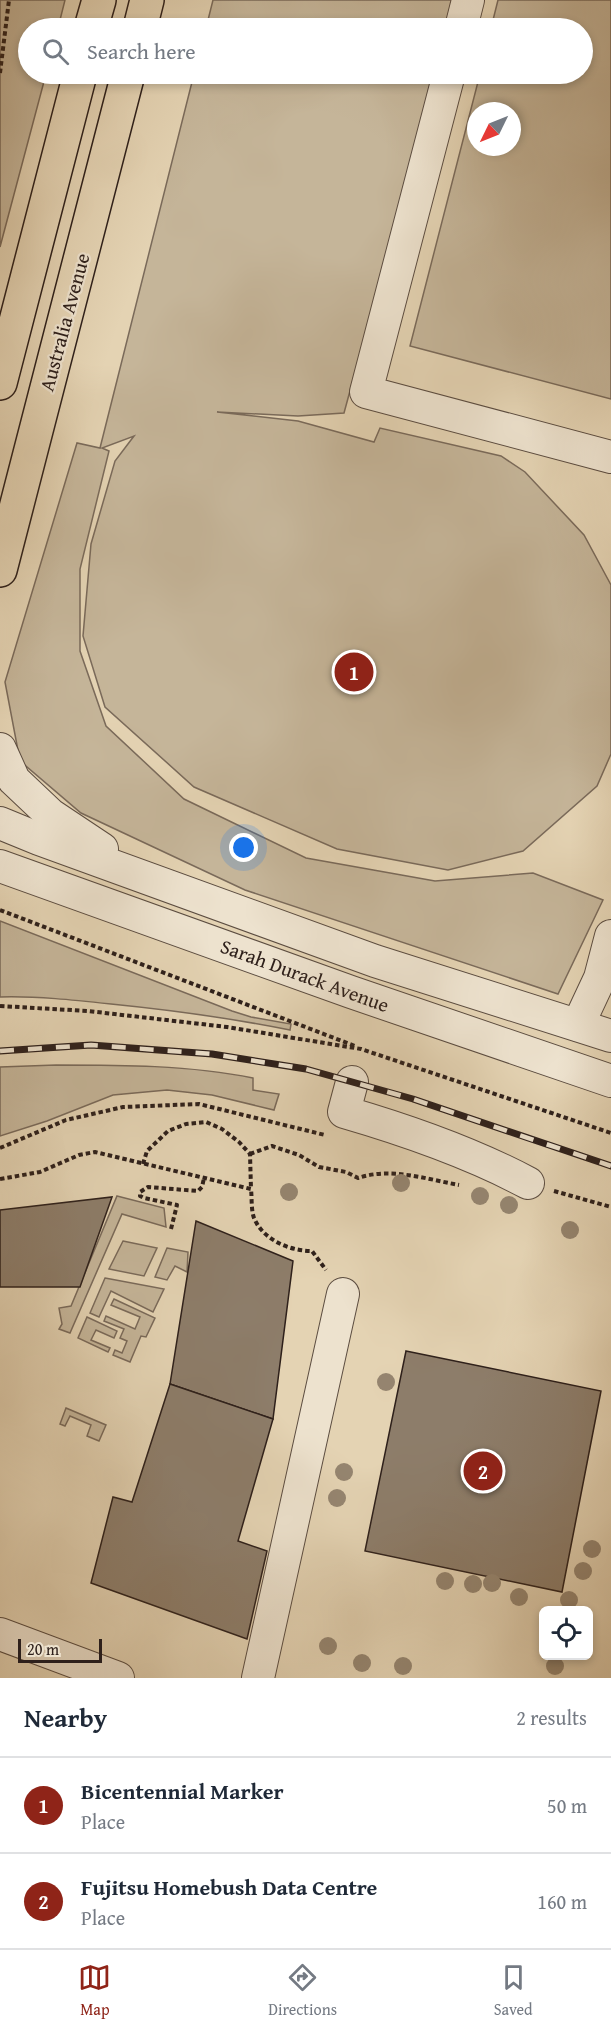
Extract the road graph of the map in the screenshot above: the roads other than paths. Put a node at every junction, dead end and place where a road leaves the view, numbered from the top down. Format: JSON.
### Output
{"nodes":[{"id":1,"x":99,"y":0,"type":"edge"},
{"id":2,"x":147,"y":0,"type":"edge"},
{"id":3,"x":468,"y":0,"type":"edge"},
{"id":4,"x":94,"y":18,"type":"edge"},
{"id":5,"x":142,"y":18,"type":"edge"},
{"id":6,"x":464,"y":18,"type":"edge"},
{"id":7,"x":77,"y":84,"type":"edge"},
{"id":8,"x":125,"y":84,"type":"edge"},
{"id":9,"x":446,"y":84,"type":"edge"},
{"id":10,"x":0,"y":383,"type":"edge"},
{"id":11,"x":611,"y":457,"type":"edge"},
{"id":12,"x":0,"y":570,"type":"edge"},
{"id":13,"x":0,"y":749,"type":"edge"},
{"id":14,"x":0,"y":823,"type":"edge"},
{"id":15,"x":0,"y":866,"type":"edge"},
{"id":16,"x":142,"y":876,"type":"junction"},
{"id":17,"x":611,"y":936,"type":"edge"},
{"id":18,"x":578,"y":1025,"type":"junction"},
{"id":19,"x":611,"y":1036,"type":"edge"},
{"id":20,"x":611,"y":1081,"type":"edge"},
{"id":21,"x":352,"y":1082,"type":"dead end"},
{"id":22,"x":528,"y":1183,"type":"road end"},
{"id":23,"x":343,"y":1294,"type":"road end"},
{"id":24,"x":0,"y":1634,"type":"edge"},
{"id":25,"x":118,"y":1678,"type":"edge"},
{"id":26,"x":258,"y":1678,"type":"edge"}],
"edges":[{"from":1,"to":4,"type":"main road"},
{"from":2,"to":5,"type":"main road"},
{"from":3,"to":6,"type":"street"},
{"from":7,"to":10,"type":"main road"},
{"from":8,"to":12,"type":"main road","name":"Australia Avenue"},
{"from":9,"to":11,"type":"street"},
{"from":13,"to":16,"type":"street"},
{"from":14,"to":16,"type":"street","name":"Sarah Durack Avenue"},
{"from":15,"to":20,"type":"street","name":"Sarah Durack Avenue"},
{"from":16,"to":18,"type":"street","name":"Sarah Durack Avenue"},
{"from":17,"to":18,"type":"street"},
{"from":18,"to":19,"type":"street","name":"Sarah Durack Avenue"},
{"from":21,"to":22,"type":"street"},
{"from":23,"to":26,"type":"street"},
{"from":24,"to":25,"type":"street"}]}
